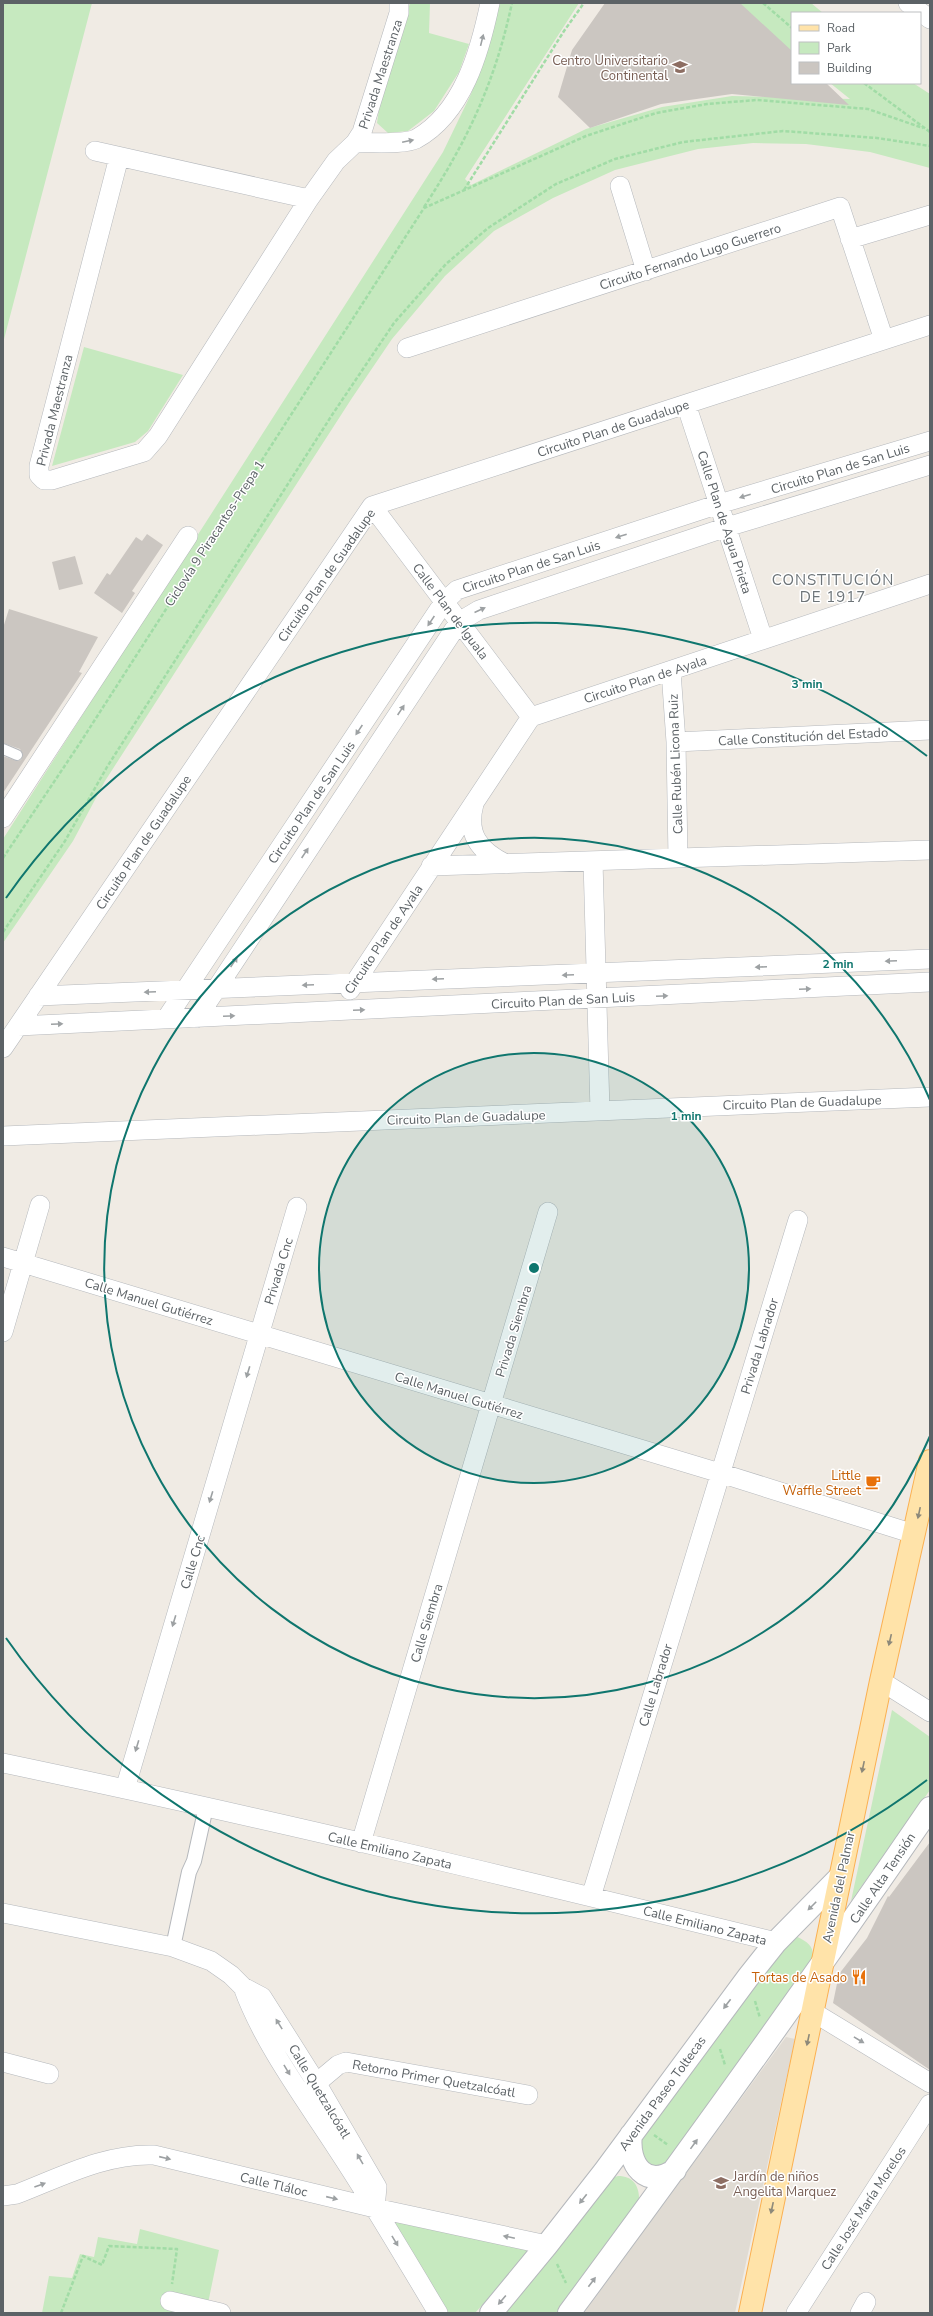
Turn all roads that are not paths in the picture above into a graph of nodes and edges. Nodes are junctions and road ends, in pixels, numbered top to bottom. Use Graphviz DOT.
graph roads {
  1 [pos="399,3"];
  2 [pos="490,3"];
  3 [pos="908,3"];
  4 [pos="920,12"];
  5 [pos="921,12"];
  6 [pos="930,19"];
  7 [pos="366,120"];
  8 [pos="377,141"];
  9 [pos="355,143"];
  10 [pos="95,151"];
  11 [pos="119,157"];
  12 [pos="620,186"];
  13 [pos="310,199"];
  14 [pos="930,215"];
  15 [pos="850,239"];
  16 [pos="646,270"];
  17 [pos="930,325"];
  18 [pos="884,340"];
  19 [pos="407,348"];
  20 [pos="686,404"];
  21 [pos="930,441"];
  22 [pos="930,465"];
  23 [pos="719,504"];
  24 [pos="372,506"];
  25 [pos="727,527"];
  26 [pos="188,536"];
  27 [pos="930,584"];
  28 [pos="444,602"];
  29 [pos="459,622"];
  30 [pos="763,640"];
  31 [pos="671,670"];
  32 [pos="531,717"];
  33 [pos="930,730"];
  34 [pos="676,742"];
  35 [pos="3,749"];
  36 [pos="17,755"];
  37 [pos="475,801"];
  38 [pos="3,818"];
  39 [pos="930,850"];
  40 [pos="678,858"];
  41 [pos="593,861"];
  42 [pos="506,864"];
  43 [pos="432,866"];
  44 [pos="930,959"];
  45 [pos="596,974"];
  46 [pos="930,982"];
  47 [pos="354,983"];
  48 [pos="215,989"];
  49 [pos="186,990"];
  50 [pos="38,996"];
  51 [pos="597,999"];
  52 [pos="336,1011"];
  53 [pos="197,1018"];
  54 [pos="166,1019"];
  55 [pos="18,1026"];
  56 [pos="3,1048"];
  57 [pos="930,1097"];
  58 [pos="600,1111"];
  59 [pos="3,1136"];
  60 [pos="40,1205"];
  61 [pos="297,1207"];
  62 [pos="548,1212"];
  63 [pos="798,1220"];
  64 [pos="3,1257"];
  65 [pos="23,1263"];
  66 [pos="3,1332"];
  67 [pos="259,1335"];
  68 [pos="491,1404"];
  69 [pos="930,1461"];
  70 [pos="720,1473"];
  71 [pos="914,1534"];
  72 [pos="881,1682"];
  73 [pos="930,1712"];
  74 [pos="3,1763"];
  75 [pos="125,1789"];
  76 [pos="206,1807"];
  77 [pos="930,1808"];
  78 [pos="361,1843"];
  79 [pos="839,1878"];
  80 [pos="591,1897"];
  81 [pos="3,1913"];
  82 [pos="776,1942"];
  83 [pos="173,1947"];
  84 [pos="821,1968"];
  85 [pos="813,2012"];
  86 [pos="3,2062"];
  87 [pos="49,2074"];
  88 [pos="930,2083"];
  89 [pos="309,2089"];
  90 [pos="528,2094"];
  91 [pos="930,2104"];
  92 [pos="635,2130"];
  93 [pos="680,2164"];
  94 [pos="604,2172"];
  95 [pos="3,2196"];
  96 [pos="374,2208"];
  97 [pos="644,2212"];
  98 [pos="547,2245"];
  99 [pos="170,2301"];
  100 [pos="572,2308"];
  101 [pos="221,2313"];
  102 [pos="438,2313"];
  103 [pos="491,2313"];
  104 [pos="750,2313"];
  105 [pos="796,2313"];
  1 -- 7 [label="street, Privada Maestranza"];
  8 -- 2 [label="street, Privada Maestranza, one-way"];
  3 -- 4 [label="street"];
  5 -- 6 [label="street"];
  7 -- 8 [label="street"];
  7 -- 9 [label="street, Privada Maestranza"];
  8 -- 9 [label="street, Privada Maestranza"];
  9 -- 13 [label="street, Privada Maestranza"];
  10 -- 11 [label="street"];
  11 -- 13 [label="street"];
  11 -- 13 [label="street, Privada Maestranza"];
  12 -- 16 [label="street"];
  14 -- 15 [label="street"];
  15 -- 16 [label="street, Circuito Fernando Lugo Guerrero"];
  15 -- 18 [label="street, Circuito Fernando Lugo Guerrero"];
  16 -- 19 [label="street, Circuito Fernando Lugo Guerrero"];
  17 -- 18 [label="street, Circuito Plan de Guadalupe"];
  18 -- 20 [label="street, Circuito Plan de Guadalupe"];
  20 -- 23 [label="street, Calle Plan de Agua Prieta"];
  20 -- 24 [label="street, Circuito Plan de Guadalupe"];
  21 -- 23 [label="street, Circuito Plan de San Luis, one-way"];
  22 -- 25 [label="street, Circuito Plan de San Luis"];
  23 -- 25 [label="street, Calle Plan de Agua Prieta"];
  23 -- 28 [label="street, Circuito Plan de San Luis, one-way"];
  24 -- 28 [label="street, Calle Plan de Iguala"];
  24 -- 50 [label="street, Circuito Plan de Guadalupe"];
  29 -- 25 [label="street, Circuito Plan de San Luis, one-way"];
  25 -- 30 [label="street, Calle Plan de Agua Prieta"];
  26 -- 38 [label="street"];
  27 -- 30 [label="street, Circuito Plan de Ayala"];
  28 -- 29 [label="street, Calle Plan de Iguala"];
  28 -- 49 [label="street, Circuito Plan de San Luis, one-way"];
  29 -- 32 [label="street, Calle Plan de Iguala"];
  48 -- 29 [label="street, Circuito Plan de San Luis, one-way"];
  30 -- 31 [label="street, Circuito Plan de Ayala"];
  31 -- 32 [label="street, Circuito Plan de Ayala"];
  31 -- 34 [label="street, Calle Rubén Licona Ruiz"];
  32 -- 37 [label="street, Circuito Plan de Ayala"];
  33 -- 34 [label="street, Calle Constitución del Estado"];
  34 -- 40 [label="street, Calle Rubén Licona Ruiz"];
  35 -- 36 [label="lane"];
  37 -- 42 [label="street"];
  37 -- 43 [label="street, Circuito Plan de Ayala"];
  39 -- 40 [label="street"];
  40 -- 41 [label="street"];
  41 -- 42 [label="street"];
  41 -- 45 [label="street"];
  42 -- 43 [label="street"];
  43 -- 47 [label="street, Circuito Plan de Ayala"];
  44 -- 45 [label="street, Circuito Plan de San Luis, one-way"];
  45 -- 47 [label="street, Circuito Plan de San Luis, one-way"];
  45 -- 51 [label="street"];
  51 -- 46 [label="street, Circuito Plan de San Luis, one-way"];
  47 -- 48 [label="street, Circuito Plan de San Luis, one-way"];
  47 -- 52 [label="street, Circuito Plan de Ayala"];
  48 -- 49 [label="street, Circuito Plan de San Luis"];
  48 -- 53 [label="street, Circuito Plan de San Luis"];
  49 -- 50 [label="street, Circuito Plan de San Luis, one-way"];
  49 -- 54 [label="street, Circuito Plan de San Luis"];
  50 -- 55 [label="street, Circuito Plan de Guadalupe"];
  52 -- 51 [label="street, Circuito Plan de San Luis, one-way"];
  51 -- 58 [label="street"];
  53 -- 52 [label="street, Circuito Plan de San Luis, one-way"];
  53 -- 54 [label="street, Circuito Plan de San Luis"];
  55 -- 54 [label="street, Circuito Plan de San Luis, one-way"];
  55 -- 56 [label="street, Circuito Plan de Guadalupe"];
  57 -- 58 [label="street, Circuito Plan de Guadalupe"];
  58 -- 59 [label="street, Circuito Plan de Guadalupe"];
  60 -- 65 [label="street"];
  61 -- 67 [label="street, Privada Cnc"];
  62 -- 68 [label="street, Privada Siembra"];
  63 -- 70 [label="street, Privada Labrador"];
  64 -- 65 [label="street, Calle Manuel Gutiérrez"];
  65 -- 66 [label="street"];
  65 -- 67 [label="street, Calle Manuel Gutiérrez"];
  67 -- 68 [label="street, Calle Manuel Gutiérrez"];
  67 -- 75 [label="street, Calle Cnc, one-way"];
  68 -- 70 [label="street, Calle Manuel Gutiérrez"];
  68 -- 78 [label="street, Calle Siembra"];
  69 -- 71 [label="main road, Avenida del Palmar, one-way"];
  70 -- 71 [label="street, Calle Manuel Gutiérrez"];
  70 -- 80 [label="street, Calle Labrador"];
  71 -- 72 [label="main road, Avenida del Palmar, one-way"];
  72 -- 73 [label="street"];
  72 -- 79 [label="main road, Avenida del Palmar, one-way"];
  74 -- 75 [label="street, Calle Emiliano Zapata"];
  75 -- 76 [label="street, Calle Emiliano Zapata"];
  76 -- 78 [label="street, Calle Emiliano Zapata"];
  76 -- 83 [label="street"];
  77 -- 84 [label="street, Calle Alta Tensión"];
  78 -- 80 [label="street, Calle Emiliano Zapata"];
  79 -- 82 [label="street, Avenida Paseo Toltecas, one-way"];
  79 -- 84 [label="main road, Avenida del Palmar"];
  80 -- 82 [label="street, Calle Emiliano Zapata"];
  81 -- 83 [label="street, Calle Quetzalcóatl"];
  82 -- 92 [label="street, Avenida Paseo Toltecas, one-way"];
  83 -- 89 [label="street, Calle Quetzalcóatl"];
  84 -- 85 [label="main road, Avenida del Palmar"];
  93 -- 84 [label="street, one-way"];
  85 -- 88 [label="street, one-way"];
  85 -- 104 [label="main road, Avenida del Palmar, one-way"];
  86 -- 87 [label="street"];
  89 -- 90 [label="street, Retorno Primer Quetzalcóatl"];
  89 -- 96 [label="street, Calle Quetzalcóatl"];
  91 -- 105 [label="street, Calle José María Morelos"];
  92 -- 93 [label="street"];
  92 -- 94 [label="street, Avenida Paseo Toltecas"];
  93 -- 97 [label="street"];
  94 -- 97 [label="street"];
  94 -- 98 [label="street, Avenida Paseo Toltecas, one-way"];
  95 -- 96 [label="street, Calle Tláloc, one-way"];
  98 -- 96 [label="street, Calle Tláloc, one-way"];
  96 -- 102 [label="street, one-way"];
  100 -- 97 [label="street, one-way"];
  98 -- 103 [label="street, Avenida Paseo Toltecas, one-way"];
  99 -- 101 [label="street"];
}
